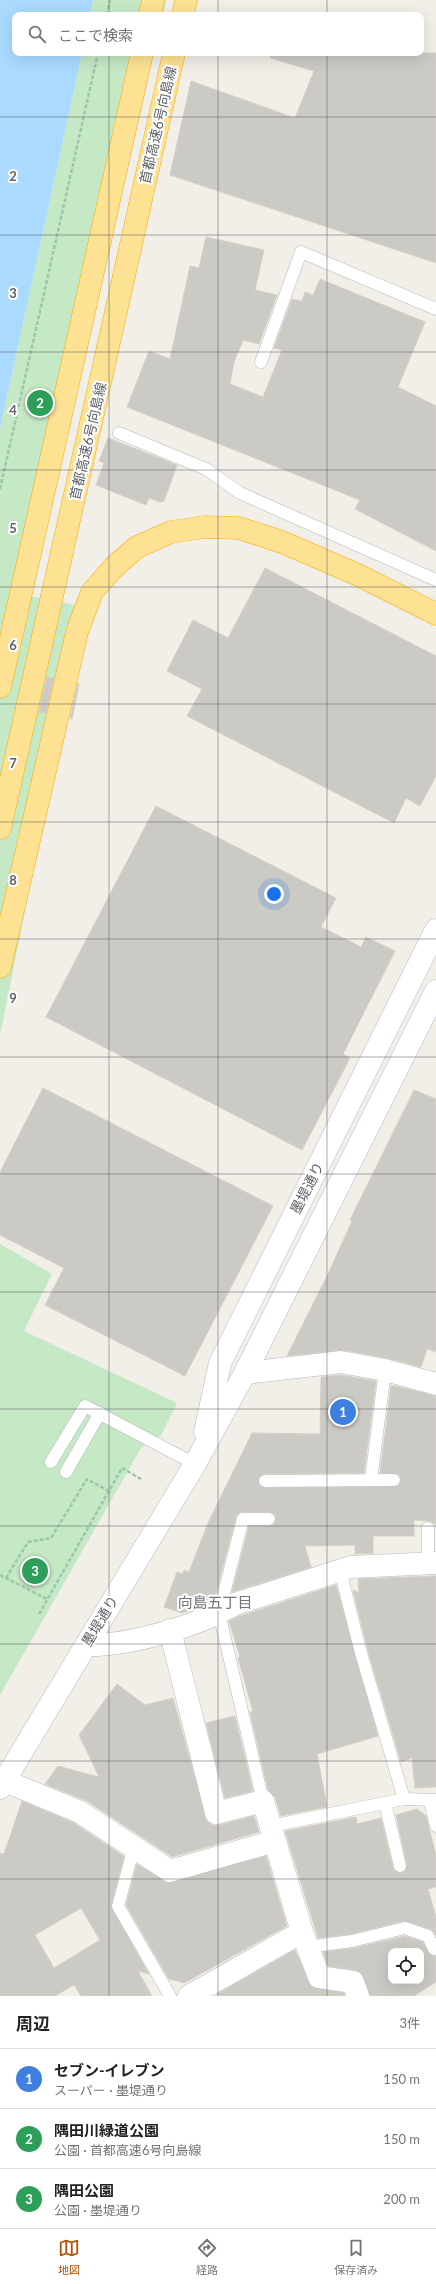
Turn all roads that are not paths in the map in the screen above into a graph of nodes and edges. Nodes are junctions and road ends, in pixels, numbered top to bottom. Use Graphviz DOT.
graph roads {
  1 [pos="140,0"];
  2 [pos="153,0"];
  3 [pos="186,0"];
  4 [pos="139,12"];
  5 [pos="151,12"];
  6 [pos="184,12"];
  7 [pos="140,56"];
  8 [pos="173,56"];
  9 [pos="436,309"];
  10 [pos="261,362"];
  11 [pos="119,433"];
  12 [pos="51,461"];
  13 [pos="436,580"];
  14 [pos="436,614"];
  15 [pos="0,635"];
  16 [pos="0,687"];
  17 [pos="0,828"];
  18 [pos="436,930"];
  19 [pos="0,967"];
  20 [pos="436,992"];
  21 [pos="385,1370"];
  22 [pos="246,1373"];
  23 [pos="436,1384"];
  24 [pos="100,1413"];
  25 [pos="197,1459"];
  26 [pos="52,1462"];
  27 [pos="66,1472"];
  28 [pos="371,1480"];
  29 [pos="394,1480"];
  30 [pos="265,1481"];
  31 [pos="269,1519"];
  32 [pos="428,1528"];
  33 [pos="432,1563"];
  34 [pos="340,1570"];
  35 [pos="219,1613"];
  36 [pos="170,1630"];
  37 [pos="86,1645"];
  38 [pos="2,1784"];
  39 [pos="404,1799"];
  40 [pos="433,1800"];
  41 [pos="263,1801"];
  42 [pos="385,1803"];
  43 [pos="436,1826"];
  44 [pos="273,1833"];
  45 [pos="134,1847"];
  46 [pos="400,1866"];
  47 [pos="305,1939"];
  48 [pos="436,1949"];
  49 [pos="170,1996"];
  50 [pos="188,1996"];
  51 [pos="358,1996"];
  1 -- 4 [label="highway"];
  2 -- 5 [label="highway"];
  3 -- 6 [label="highway"];
  7 -- 12 [label="highway"];
  8 -- 17 [label="highway, 首都高速6号向島線"];
  9 -- 10 [label="lane"];
  11 -- 13 [label="lane"];
  12 -- 15 [label="highway"];
  12 -- 16 [label="highway"];
  14 -- 19 [label="highway"];
  18 -- 25 [label="main road, 墨堤通り"];
  20 -- 22 [label="main road, 墨堤通り"];
  21 -- 22 [label="main road"];
  21 -- 23 [label="main road"];
  21 -- 28 [label="lane"];
  22 -- 25 [label="main road, 墨堤通り"];
  24 -- 25 [label="lane"];
  24 -- 26 [label="lane"];
  24 -- 27 [label="lane"];
  25 -- 37 [label="main road, 墨堤通り"];
  28 -- 29 [label="lane"];
  28 -- 30 [label="lane"];
  31 -- 35 [label="lane"];
  32 -- 33 [label="lane"];
  33 -- 34 [label="main road"];
  34 -- 35 [label="main road"];
  34 -- 39 [label="lane"];
  35 -- 36 [label="main road"];
  35 -- 41 [label="lane"];
  36 -- 37 [label="main road"];
  36 -- 41 [label="main road"];
  37 -- 38 [label="main road, 墨堤通り"];
  38 -- 45 [label="main road"];
  39 -- 40 [label="lane"];
  39 -- 42 [label="lane"];
  40 -- 43 [label="lane"];
  41 -- 44 [label="main road"];
  42 -- 44 [label="lane"];
  42 -- 46 [label="lane"];
  44 -- 45 [label="main road"];
  44 -- 47 [label="main road"];
  45 -- 49 [label="lane"];
  47 -- 48 [label="lane"];
  47 -- 50 [label="main road"];
  47 -- 51 [label="main road"];
}
